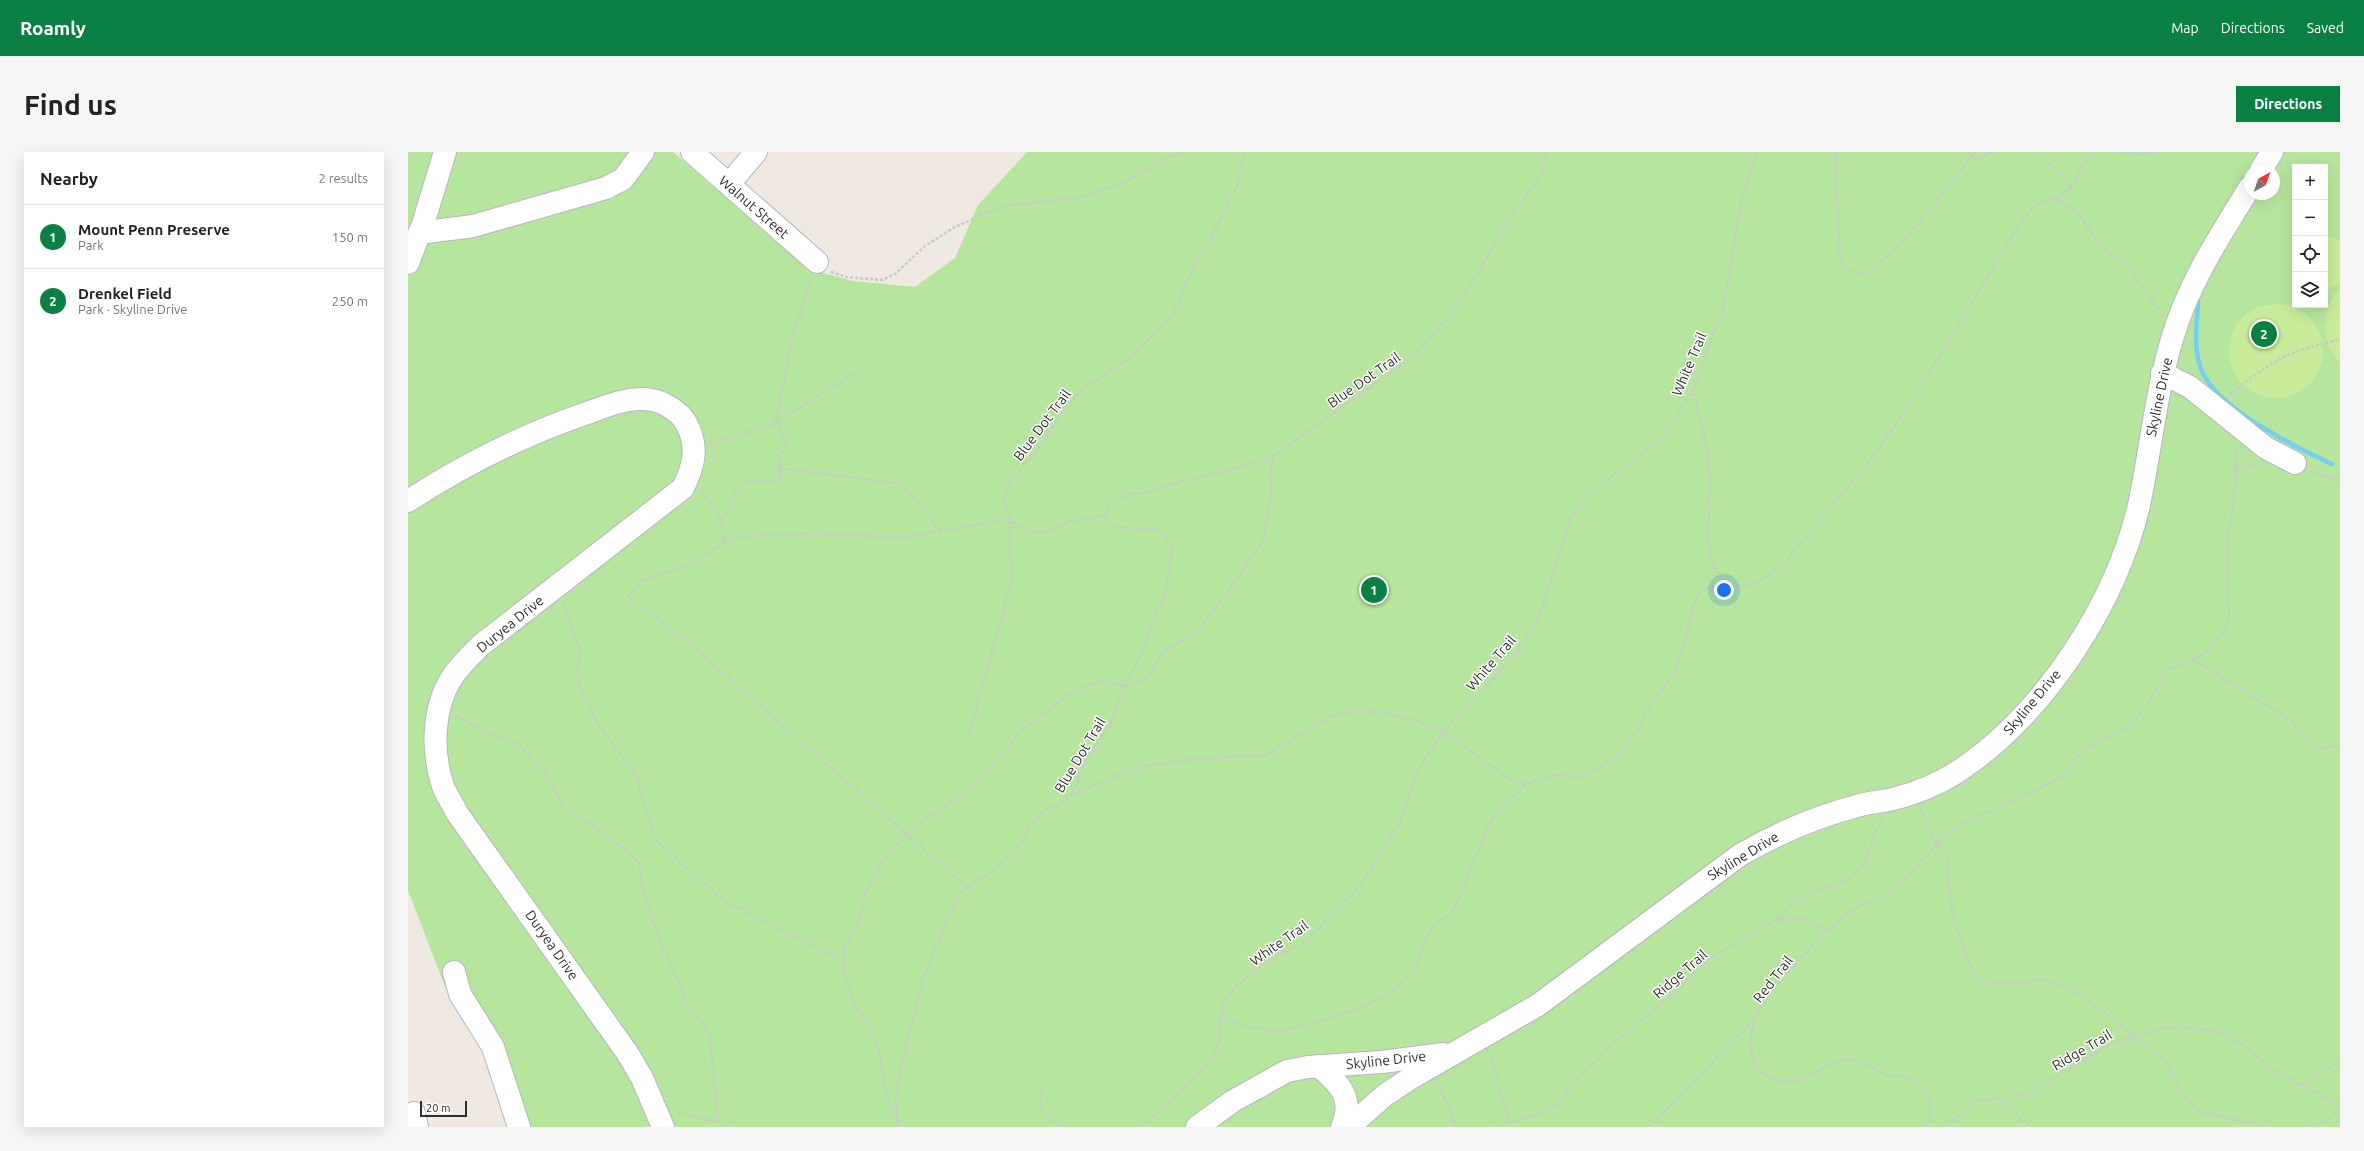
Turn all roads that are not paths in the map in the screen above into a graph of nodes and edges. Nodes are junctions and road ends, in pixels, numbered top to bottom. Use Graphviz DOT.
graph roads {
  1 [pos="445,152"];
  2 [pos="643,152"];
  3 [pos="692,152"];
  4 [pos="756,152"];
  5 [pos="2272,152"];
  6 [pos="2265,164"];
  7 [pos="729,184"];
  8 [pos="2244,196"];
  9 [pos="419,233"];
  10 [pos="817,262"];
  11 [pos="408,263"];
  12 [pos="2162,373"];
  13 [pos="2295,463"];
  14 [pos="408,501"];
  15 [pos="454,972"];
  16 [pos="1452,1052"];
  17 [pos="1318,1066"];
  18 [pos="519,1127"];
  19 [pos="664,1127"];
  20 [pos="1197,1127"];
  21 [pos="1342,1127"];
  22 [pos="1349,1127"];
  1 -- 9 [label="street"];
  2 -- 9 [label="street"];
  3 -- 7 [label="street, Walnut Street"];
  4 -- 7 [label="street"];
  5 -- 6 [label="street"];
  7 -- 10 [label="street, Walnut Street"];
  8 -- 12 [label="street, Skyline Drive"];
  9 -- 11 [label="street"];
  12 -- 13 [label="street"];
  12 -- 16 [label="street, Skyline Drive"];
  14 -- 19 [label="street, Duryea Drive"];
  15 -- 18 [label="street"];
  16 -- 17 [label="street, Skyline Drive"];
  16 -- 22 [label="street, Skyline Drive"];
  17 -- 20 [label="street, Skyline Drive"];
  17 -- 21 [label="street, Skyline Drive"];
}
